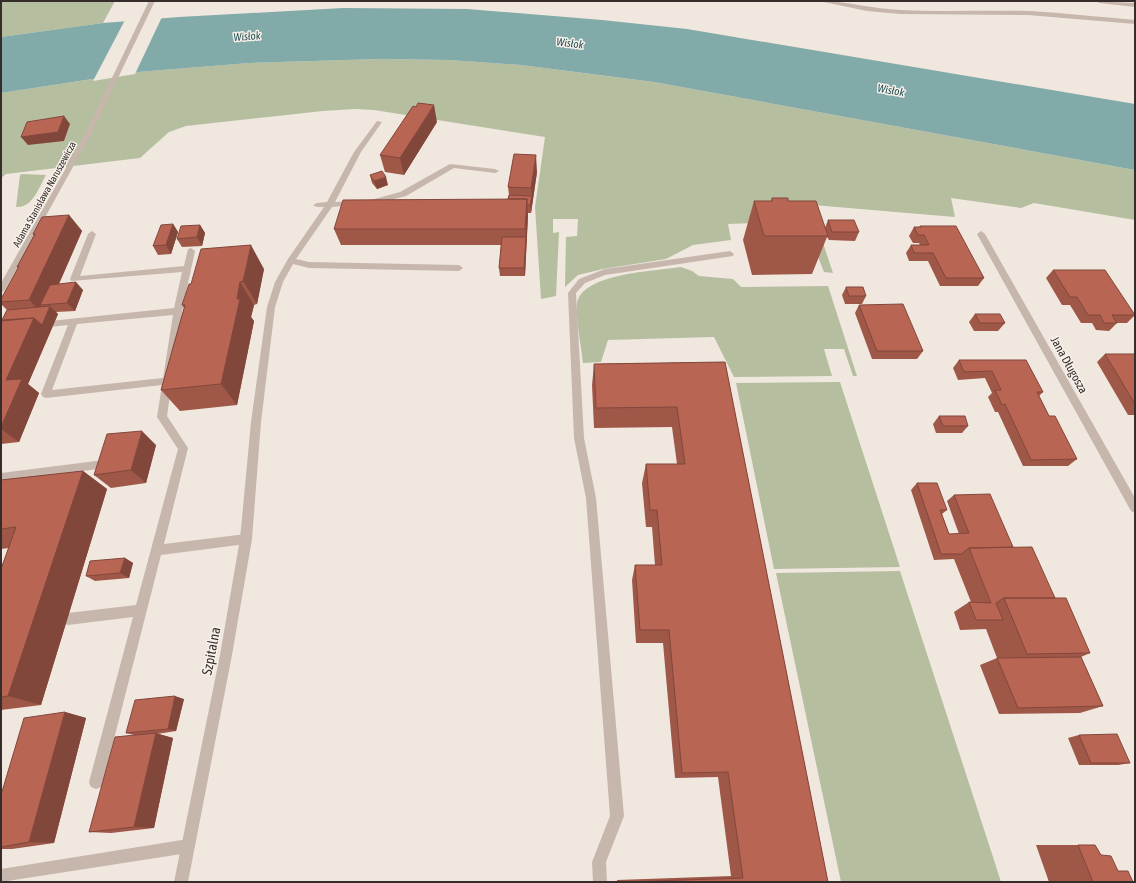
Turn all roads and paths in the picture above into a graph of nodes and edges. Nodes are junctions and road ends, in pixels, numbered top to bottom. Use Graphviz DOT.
graph roads {
  1 [pos="152,1"];
  2 [pos="822,1"];
  3 [pos="1098,1"];
  4 [pos="1135,5"];
  5 [pos="1135,22"];
  6 [pos="379,122"];
  7 [pos="496,171"];
  8 [pos="317,205"];
  9 [pos="329,205"];
  10 [pos="51,222"];
  11 [pos="39,224"];
  12 [pos="92,234"];
  13 [pos="981,234"];
  14 [pos="191,251"];
  15 [pos="730,254"];
  16 [pos="291,261"];
  17 [pos="459,268"];
  18 [pos="187,269"];
  19 [pos="1,290"];
  20 [pos="178,311"];
  21 [pos="74,322"];
  22 [pos="32,326"];
  23 [pos="167,381"];
  24 [pos="104,464"];
  25 [pos="1,478"];
  26 [pos="1135,508"];
  27 [pos="246,539"];
  28 [pos="156,550"];
  29 [pos="140,610"];
  30 [pos="68,619"];
  31 [pos="96,782"];
  32 [pos="188,846"];
  33 [pos="1,876"];
  34 [pos="181,882"];
  35 [pos="600,882"];
  1 -- 11 [label="street, Adama Stanisława Naruszewicza"];
  2 -- 5 [label="street"];
  3 -- 4 [label="street"];
  6 -- 9 [label="street, Szpitalna"];
  7 -- 9 [label="street"];
  8 -- 9 [label="street"];
  9 -- 16 [label="street, Szpitalna"];
  10 -- 11 [label="street"];
  11 -- 19 [label="street, Adama Stanisława Naruszewicza"];
  12 -- 18 [label="street"];
  13 -- 26 [label="street, Jana Długosza"];
  14 -- 18 [label="street"];
  15 -- 35 [label="street"];
  16 -- 17 [label="street"];
  16 -- 27 [label="street, Szpitalna"];
  18 -- 20 [label="street"];
  20 -- 21 [label="street"];
  20 -- 23 [label="street"];
  21 -- 22 [label="street"];
  21 -- 23 [label="street"];
  23 -- 28 [label="street"];
  24 -- 25 [label="street"];
  27 -- 28 [label="street"];
  27 -- 32 [label="street, Szpitalna"];
  28 -- 29 [label="street"];
  29 -- 30 [label="street"];
  29 -- 31 [label="street"];
  32 -- 33 [label="street"];
  32 -- 34 [label="street, Szpitalna"];
}
